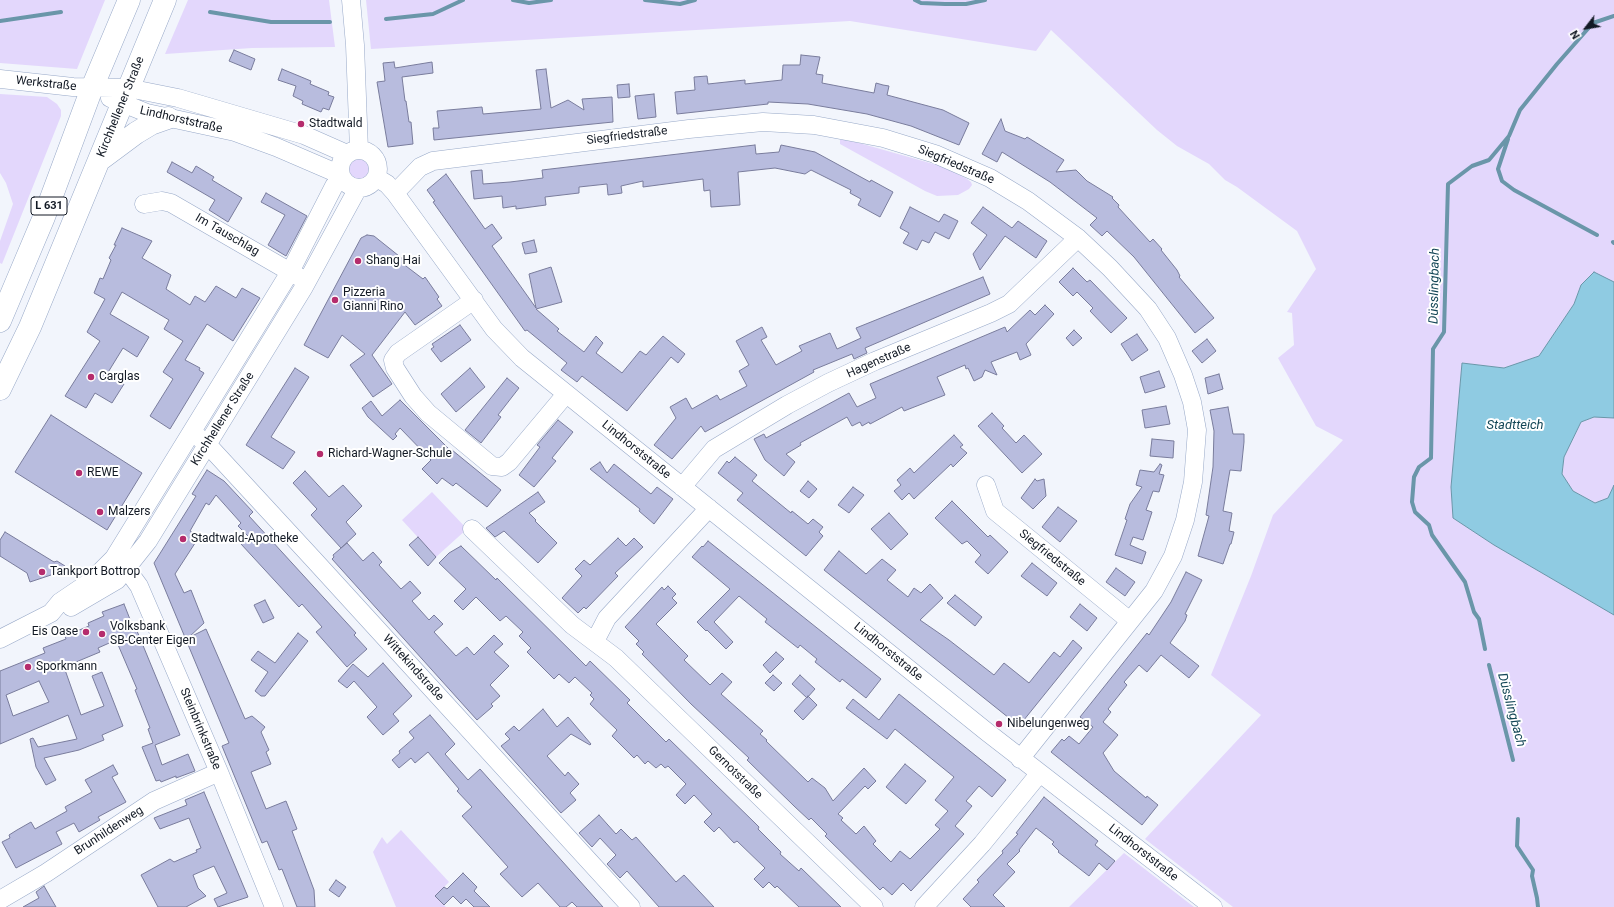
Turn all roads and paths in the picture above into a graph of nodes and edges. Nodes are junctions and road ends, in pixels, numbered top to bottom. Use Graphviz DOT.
graph roads {
  1 [pos="129,0"];
  2 [pos="165,0"];
  3 [pos="351,0"];
  4 [pos="0,79"];
  5 [pos="92,88"];
  6 [pos="125,96"];
  7 [pos="168,118"];
  8 [pos="353,152"];
  9 [pos="100,160"];
  10 [pos="342,177"];
  11 [pos="376,178"];
  12 [pos="358,188"];
  13 [pos="395,193"];
  14 [pos="144,204"];
  15 [pos="1078,238"];
  16 [pos="290,272"];
  17 [pos="307,281"];
  18 [pos="474,300"];
  19 [pos="0,321"];
  20 [pos="0,389"];
  21 [pos="566,394"];
  22 [pos="192,432"];
  23 [pos="207,444"];
  24 [pos="986,485"];
  25 [pos="682,487"];
  26 [pos="709,508"];
  27 [pos="472,529"];
  28 [pos="120,563"];
  29 [pos="1130,621"];
  30 [pos="0,639"];
  31 [pos="595,641"];
  32 [pos="1020,759"];
  33 [pos="219,772"];
  34 [pos="1039,774"];
  35 [pos="3,902"];
  36 [pos="274,907"];
  37 [pos="631,907"];
  38 [pos="874,907"];
  39 [pos="924,907"];
  40 [pos="1213,907"];
  1 -- 5 [label="main road, L 631"];
  2 -- 6 [label="main road, Kirchhellener Straße / L 631"];
  3 -- 8 [label="street"];
  4 -- 5 [label="street, Werkstraße"];
  5 -- 6 [label="street, Lindhorststraße"];
  5 -- 19 [label="main road, L 631"];
  6 -- 7 [label="street, Lindhorststraße"];
  6 -- 8 [label="street, Lindhorststraße"];
  6 -- 9 [label="main road, Kirchhellener Straße / L 631"];
  7 -- 9 [label="main road"];
  7 -- 10 [label="street, Lindhorststraße"];
  8 -- 10 [label="street"];
  8 -- 11 [label="street"];
  9 -- 20 [label="main road, Kirchhellener Straße / L 631"];
  10 -- 12 [label="street"];
  10 -- 16 [label="street, Kirchhellener Straße"];
  11 -- 12 [label="street"];
  11 -- 13 [label="street, Lindhorststraße"];
  12 -- 17 [label="street, Kirchhellener Straße"];
  13 -- 15 [label="street, Siegfriedstraße"];
  13 -- 18 [label="street, Lindhorststraße"];
  14 -- 16 [label="street, Im Tauschlag"];
  15 -- 25 [label="street, Hagenstraße"];
  15 -- 29 [label="street, Siegfriedstraße"];
  16 -- 17 [label="street, Im Tauschlag"];
  16 -- 22 [label="street, Kirchhellener Straße"];
  17 -- 23 [label="street, Kirchhellener Straße"];
  18 -- 21 [label="street, Lindhorststraße"];
  18 -- 21 [label="street"];
  21 -- 25 [label="street, Lindhorststraße"];
  22 -- 23 [label="street, Wittekindstraße"];
  22 -- 28 [label="street, Kirchhellener Straße"];
  23 -- 28 [label="street, Kirchhellener Straße"];
  23 -- 37 [label="street, Wittekindstraße"];
  24 -- 29 [label="street, Siegfriedstraße"];
  25 -- 26 [label="street, Lindhorststraße"];
  26 -- 31 [label="street"];
  26 -- 32 [label="street, Lindhorststraße"];
  27 -- 31 [label="street, Gernotstraße"];
  28 -- 30 [label="street, Kirchhellener Straße"];
  28 -- 33 [label="street, Steinbrinkstraße"];
  29 -- 32 [label="street, Siegfriedstraße"];
  31 -- 38 [label="street, Gernotstraße"];
  32 -- 34 [label="street, Lindhorststraße"];
  33 -- 35 [label="street, Brunhildenweg"];
  33 -- 36 [label="street, Steinbrinkstraße"];
  34 -- 39 [label="street"];
  34 -- 40 [label="street, Lindhorststraße"];
}
